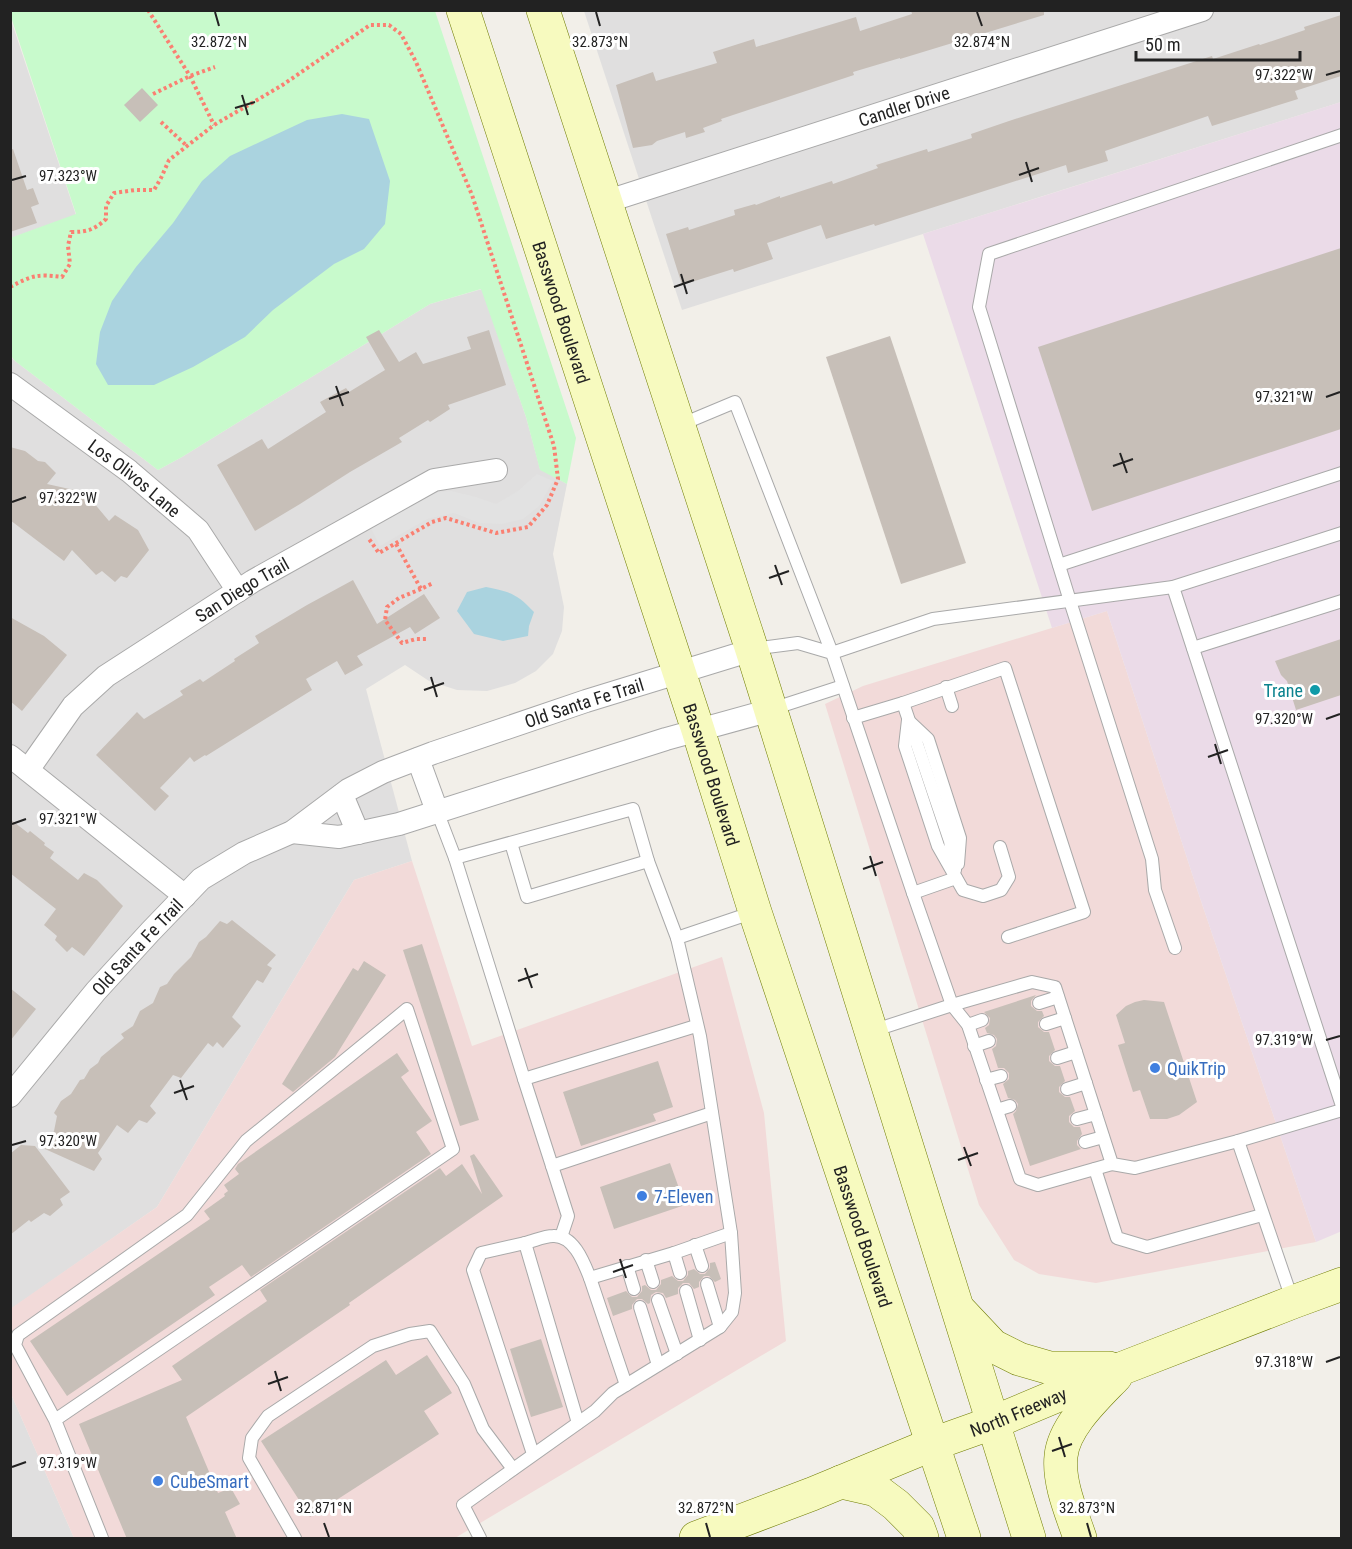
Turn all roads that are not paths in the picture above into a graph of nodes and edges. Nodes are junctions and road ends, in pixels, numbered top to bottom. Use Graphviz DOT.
graph roads {
  1 [pos="463,10"];
  2 [pos="543,10"];
  3 [pos="1202,10"];
  4 [pos="1341,135"];
  5 [pos="605,202"];
  6 [pos="10,384"];
  7 [pos="678,426"];
  8 [pos="496,470"];
  9 [pos="1341,473"];
  10 [pos="1341,533"];
  11 [pos="1059,565"];
  12 [pos="1173,587"];
  13 [pos="238,591"];
  14 [pos="1070,601"];
  15 [pos="1341,601"];
  16 [pos="1193,648"];
  17 [pos="752,650"];
  18 [pos="832,653"];
  19 [pos="679,672"];
  20 [pos="843,686"];
  21 [pos="946,687"];
  22 [pos="903,703"];
  23 [pos="952,706"];
  24 [pos="771,710"];
  25 [pos="854,718"];
  26 [pos="698,730"];
  27 [pos="418,759"];
  28 [pos="19,763"];
  29 [pos="342,795"];
  30 [pos="437,812"];
  31 [pos="292,832"];
  32 [pos="358,833"];
  33 [pos="511,843"];
  34 [pos="1000,847"];
  35 [pos="455,858"];
  36 [pos="648,861"];
  37 [pos="956,878"];
  38 [pos="913,893"];
  39 [pos="185,896"];
  40 [pos="755,912"];
  41 [pos="1008,937"];
  42 [pos="676,938"];
  43 [pos="1175,948"];
  44 [pos="1058,997"];
  45 [pos="1039,1003"];
  46 [pos="952,1005"];
  47 [pos="1065,1018"];
  48 [pos="982,1020"];
  49 [pos="1046,1024"];
  50 [pos="968,1025"];
  51 [pos="696,1026"];
  52 [pos="871,1032"];
  53 [pos="989,1041"];
  54 [pos="974,1046"];
  55 [pos="1076,1052"];
  56 [pos="1057,1058"];
  57 [pos="1000,1076"];
  58 [pos="524,1079"];
  59 [pos="986,1080"];
  60 [pos="1086,1083"];
  61 [pos="1067,1089"];
  62 [pos="10,1096"];
  63 [pos="1010,1106"];
  64 [pos="1341,1108"];
  65 [pos="997,1110"];
  66 [pos="712,1113"];
  67 [pos="1096,1114"];
  68 [pos="1077,1119"];
  69 [pos="1020,1137"];
  70 [pos="1103,1137"];
  71 [pos="1007,1141"];
  72 [pos="1238,1141"];
  73 [pos="1084,1142"];
  74 [pos="1028,1160"];
  75 [pos="1015,1163"];
  76 [pos="1112,1164"];
  77 [pos="552,1166"];
  78 [pos="1095,1169"];
  79 [pos="1262,1215"];
  80 [pos="731,1233"];
  81 [pos="561,1237"];
  82 [pos="525,1243"];
  83 [pos="695,1245"];
  84 [pos="674,1252"];
  85 [pos="646,1260"];
  86 [pos="627,1266"];
  87 [pos="702,1266"];
  88 [pos="680,1273"];
  89 [pos="590,1278"];
  90 [pos="653,1282"];
  91 [pos="707,1284"];
  92 [pos="1341,1284"];
  93 [pos="634,1289"];
  94 [pos="686,1291"];
  95 [pos="658,1300"];
  96 [pos="1293,1302"];
  97 [pos="640,1307"];
  98 [pos="956,1307"];
  99 [pos="720,1327"];
  100 [pos="700,1340"];
  101 [pos="677,1354"];
  102 [pos="658,1365"];
  103 [pos="1123,1368"];
  104 [pos="626,1385"];
  105 [pos="55,1420"];
  106 [pos="578,1423"];
  107 [pos="993,1423"];
  108 [pos="933,1444"];
  109 [pos="533,1454"];
  110 [pos="513,1469"];
  111 [pos="841,1482"];
  112 [pos="102,1539"];
  113 [pos="295,1539"];
  114 [pos="480,1539"];
  115 [pos="696,1539"];
  116 [pos="922,1539"];
  117 [pos="964,1539"];
  118 [pos="1029,1539"];
  119 [pos="1080,1539"];
  1 -- 19 [label="main road, Basswood Boulevard"];
  2 -- 5 [label="main road"];
  3 -- 5 [label="street, Candler Drive"];
  4 -- 11 [label="lane"];
  5 -- 7 [label="main road"];
  6 -- 13 [label="street, Los Olivos Lane"];
  7 -- 17 [label="main road"];
  7 -- 18 [label="lane"];
  8 -- 13 [label="street, San Diego Trail"];
  9 -- 11 [label="lane"];
  10 -- 12 [label="lane"];
  11 -- 14 [label="lane"];
  12 -- 14 [label="lane"];
  12 -- 16 [label="lane"];
  13 -- 28 [label="street, San Diego Trail"];
  14 -- 18 [label="lane"];
  14 -- 43 [label="lane"];
  15 -- 16 [label="lane"];
  16 -- 64 [label="lane"];
  17 -- 18 [label="lane"];
  17 -- 19 [label="street, Old Santa Fe Trail"];
  17 -- 24 [label="main road"];
  18 -- 20 [label="lane"];
  19 -- 26 [label="main road, Basswood Boulevard"];
  19 -- 27 [label="street, Old Santa Fe Trail"];
  20 -- 24 [label="lane"];
  20 -- 25 [label="lane"];
  21 -- 22 [label="lane"];
  21 -- 23 [label="lane"];
  21 -- 41 [label="lane"];
  22 -- 25 [label="lane"];
  22 -- 37 [label="lane"];
  24 -- 26 [label="street, Old Santa Fe Trail"];
  24 -- 52 [label="main road"];
  25 -- 38 [label="lane"];
  26 -- 30 [label="street, Old Santa Fe Trail"];
  26 -- 40 [label="main road, Basswood Boulevard"];
  27 -- 29 [label="street, Old Santa Fe Trail"];
  27 -- 30 [label="street"];
  28 -- 39 [label="street"];
  29 -- 31 [label="street, Old Santa Fe Trail"];
  29 -- 32 [label="street"];
  30 -- 32 [label="street, Old Santa Fe Trail"];
  30 -- 35 [label="lane"];
  31 -- 32 [label="street, Old Santa Fe Trail"];
  31 -- 39 [label="street, Old Santa Fe Trail"];
  33 -- 35 [label="lane"];
  33 -- 36 [label="lane"];
  33 -- 36 [label="lane"];
  34 -- 37 [label="lane"];
  35 -- 58 [label="lane"];
  36 -- 42 [label="lane"];
  37 -- 38 [label="lane"];
  38 -- 46 [label="lane"];
  39 -- 62 [label="street, Old Santa Fe Trail"];
  40 -- 42 [label="lane"];
  40 -- 108 [label="main road, Basswood Boulevard"];
  42 -- 51 [label="lane"];
  44 -- 45 [label="lane"];
  44 -- 46 [label="lane"];
  44 -- 47 [label="lane"];
  46 -- 50 [label="lane"];
  46 -- 52 [label="lane"];
  47 -- 49 [label="lane"];
  47 -- 55 [label="lane"];
  48 -- 50 [label="lane"];
  50 -- 54 [label="lane"];
  51 -- 58 [label="lane"];
  51 -- 66 [label="lane"];
  52 -- 98 [label="main road"];
  53 -- 54 [label="lane"];
  54 -- 59 [label="lane"];
  55 -- 56 [label="lane"];
  55 -- 60 [label="lane"];
  57 -- 59 [label="lane"];
  58 -- 77 [label="lane"];
  59 -- 65 [label="lane"];
  60 -- 61 [label="lane"];
  60 -- 67 [label="lane"];
  63 -- 65 [label="lane"];
  64 -- 72 [label="lane"];
  65 -- 71 [label="lane"];
  66 -- 77 [label="lane"];
  66 -- 80 [label="lane"];
  67 -- 68 [label="lane"];
  67 -- 70 [label="lane"];
  69 -- 71 [label="lane"];
  70 -- 73 [label="lane"];
  70 -- 76 [label="lane"];
  71 -- 75 [label="lane"];
  72 -- 76 [label="lane"];
  72 -- 79 [label="lane"];
  74 -- 75 [label="lane"];
  75 -- 78 [label="lane"];
  76 -- 78 [label="lane"];
  77 -- 81 [label="lane"];
  78 -- 79 [label="lane"];
  79 -- 96 [label="lane"];
  80 -- 83 [label="lane"];
  80 -- 99 [label="lane"];
  81 -- 82 [label="lane"];
  81 -- 89 [label="lane"];
  82 -- 106 [label="lane"];
  82 -- 109 [label="lane"];
  83 -- 84 [label="lane"];
  83 -- 87 [label="lane"];
  84 -- 85 [label="lane"];
  84 -- 88 [label="lane"];
  85 -- 86 [label="lane"];
  85 -- 90 [label="lane"];
  86 -- 89 [label="lane"];
  86 -- 93 [label="lane"];
  89 -- 104 [label="lane"];
  91 -- 99 [label="lane"];
  92 -- 96 [label="main road, North Freeway"];
  94 -- 100 [label="lane"];
  95 -- 101 [label="lane"];
  96 -- 103 [label="main road, North Freeway"];
  97 -- 102 [label="lane"];
  98 -- 103 [label="main road"];
  98 -- 107 [label="main road"];
  99 -- 100 [label="lane"];
  100 -- 101 [label="lane"];
  101 -- 102 [label="lane"];
  102 -- 104 [label="lane"];
  103 -- 107 [label="main road, North Freeway"];
  103 -- 119 [label="main road"];
  104 -- 106 [label="lane"];
  105 -- 105 [label="lane"];
  105 -- 112 [label="lane"];
  106 -- 109 [label="lane"];
  107 -- 108 [label="main road, North Freeway"];
  107 -- 118 [label="main road"];
  108 -- 111 [label="main road, North Freeway"];
  108 -- 117 [label="main road, Basswood Boulevard"];
  109 -- 110 [label="lane"];
  110 -- 113 [label="lane"];
  110 -- 114 [label="lane"];
  111 -- 115 [label="main road, North Freeway"];
  111 -- 116 [label="main road"];
}
